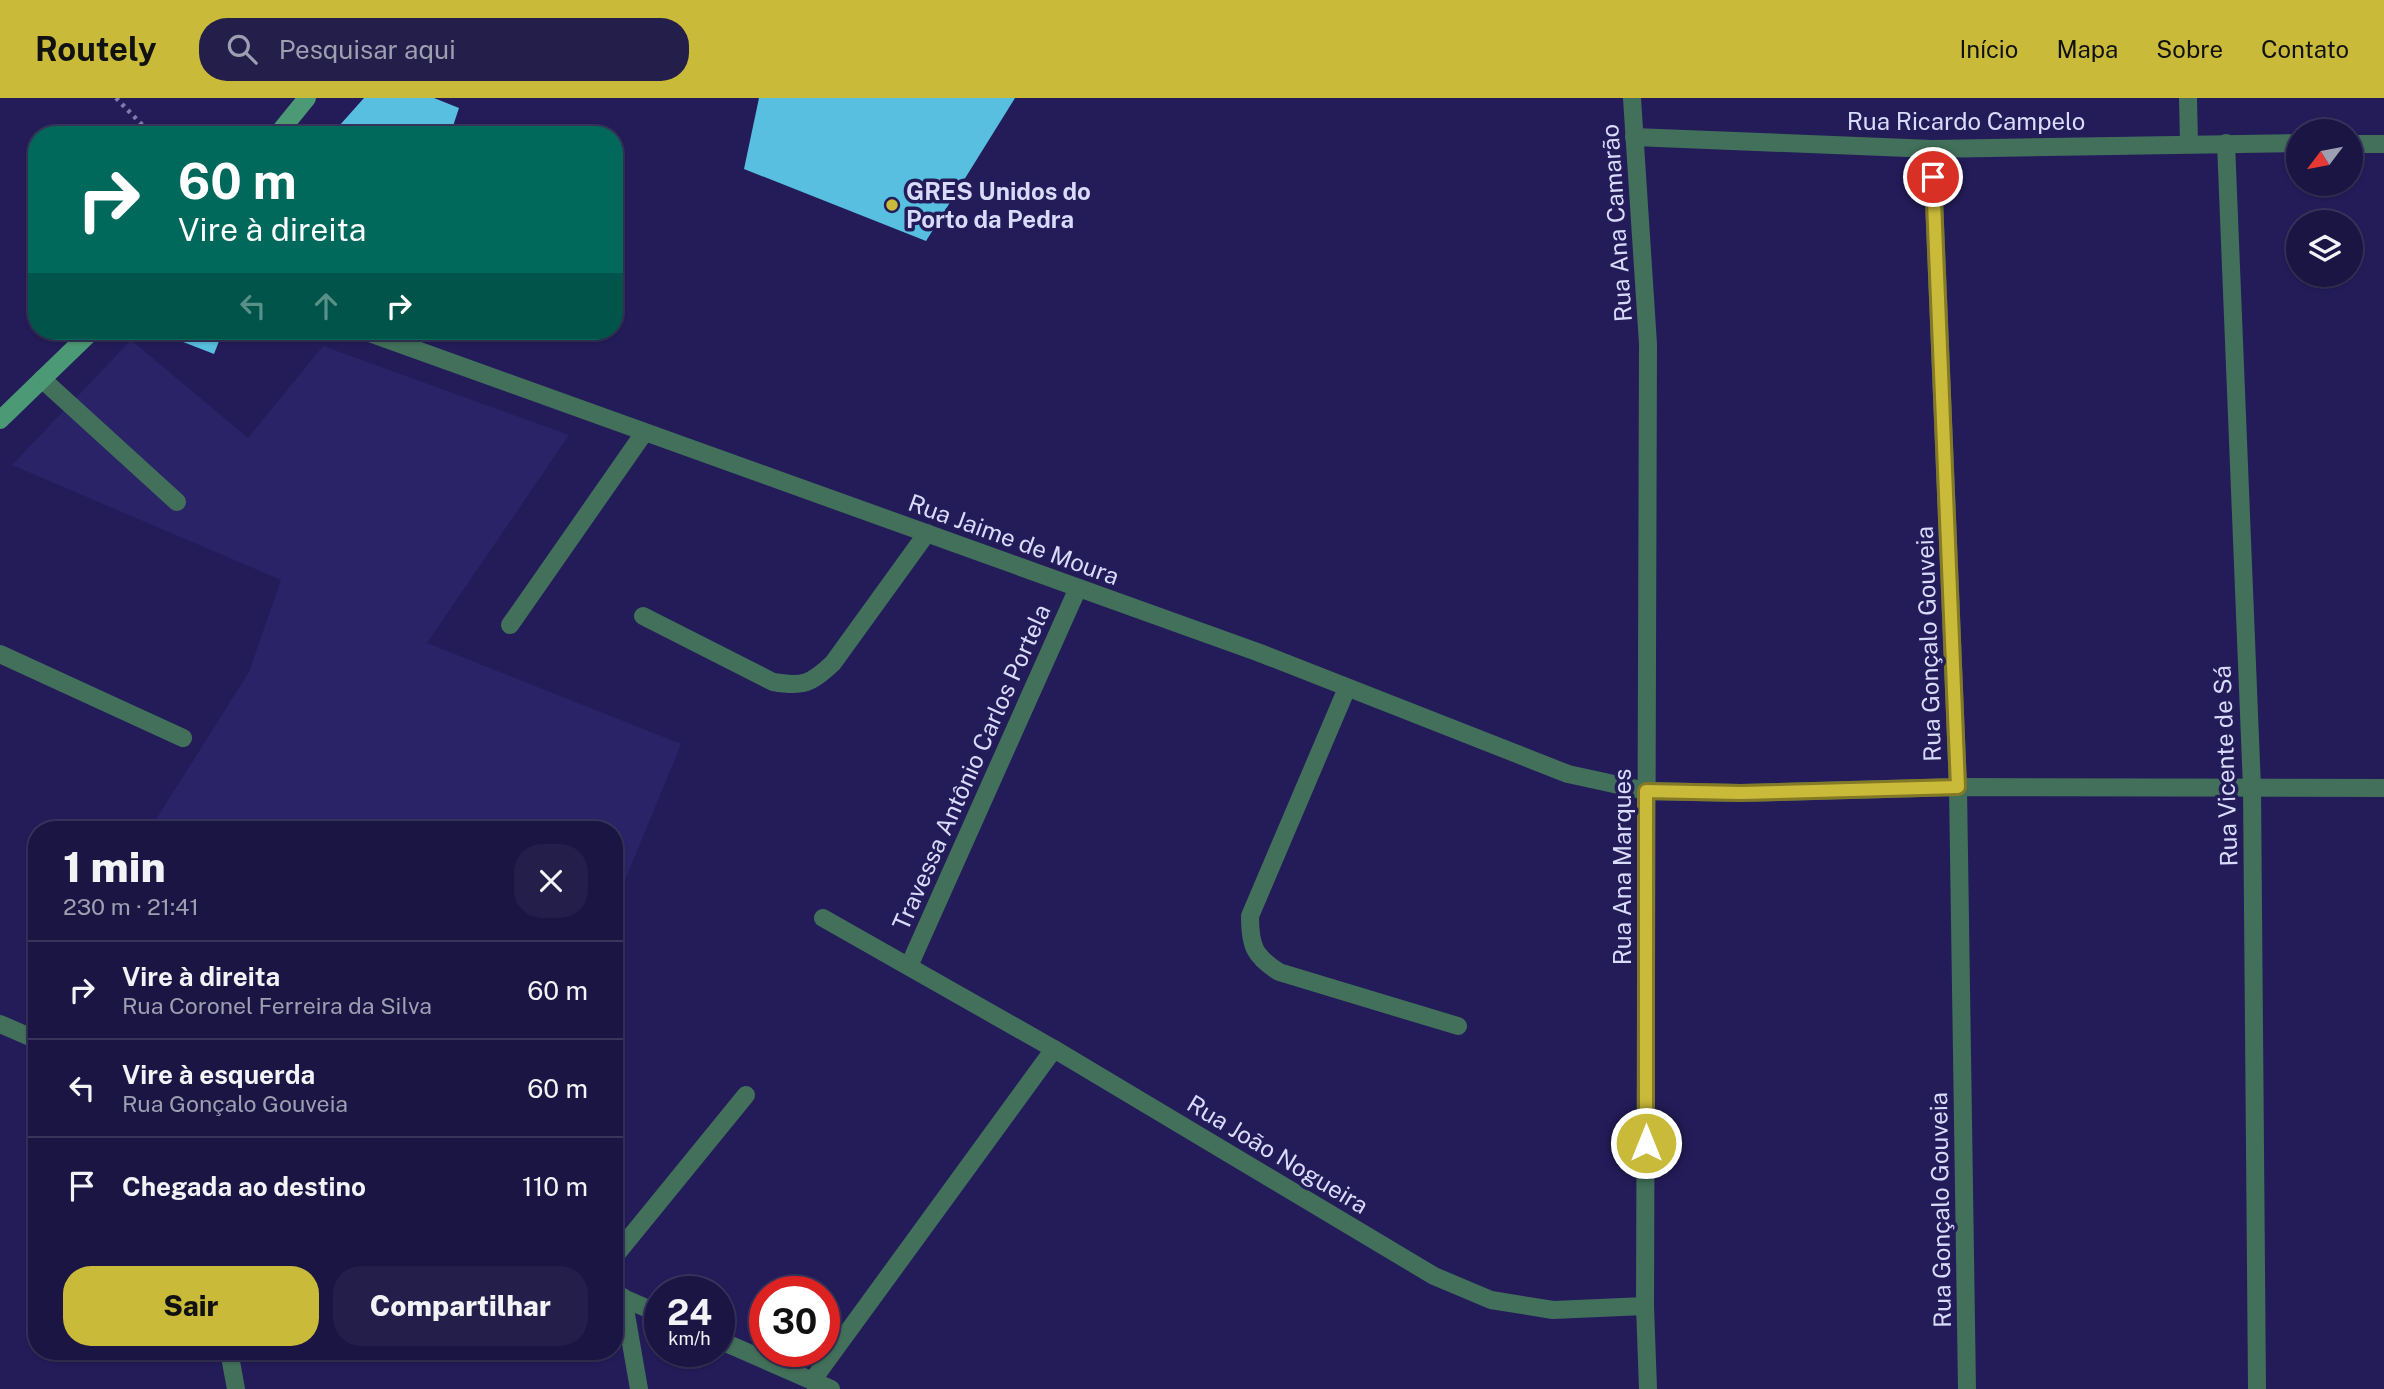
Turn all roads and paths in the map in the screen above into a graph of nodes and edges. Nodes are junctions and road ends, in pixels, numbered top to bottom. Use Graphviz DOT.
graph roads {
  1 [pos="116,98"];
  2 [pos="307,98"];
  3 [pos="1632,98"];
  4 [pos="2188,98"];
  5 [pos="143,126"];
  6 [pos="284,126"];
  7 [pos="1634,137"];
  8 [pos="2189,143"];
  9 [pos="2226,143"];
  10 [pos="2286,143"];
  11 [pos="2363,144"];
  12 [pos="2384,144"];
  13 [pos="1932,149"];
  14 [pos="83,340"];
  15 [pos="389,340"];
  16 [pos="1648,344"];
  17 [pos="42,379"];
  18 [pos="0,420"];
  19 [pos="644,433"];
  20 [pos="177,502"];
  21 [pos="927,533"];
  22 [pos="1078,588"];
  23 [pos="642,616"];
  24 [pos="510,625"];
  25 [pos="0,653"];
  26 [pos="1348,688"];
  27 [pos="183,737"];
  28 [pos="1958,787"];
  29 [pos="2252,788"];
  30 [pos="2384,788"];
  31 [pos="1646,791"];
  32 [pos="822,918"];
  33 [pos="909,966"];
  34 [pos="0,1024"];
  35 [pos="1458,1026"];
  36 [pos="28,1037"];
  37 [pos="1054,1049"];
  38 [pos="746,1095"];
  39 [pos="623,1246"];
  40 [pos="623,1298"];
  41 [pos="1645,1306"];
  42 [pos="644,1307"];
  43 [pos="623,1318"];
  44 [pos="735,1347"];
  45 [pos="231,1360"];
  46 [pos="812,1381"];
  47 [pos="236,1389"];
  48 [pos="639,1389"];
  49 [pos="831,1389"];
  50 [pos="1648,1389"];
  51 [pos="1967,1389"];
  52 [pos="2257,1389"];
  1 -- 5 [label="path"];
  2 -- 6 [label="main road"];
  3 -- 7 [label="street, Rua Ana Camarão"];
  4 -- 8 [label="street"];
  7 -- 13 [label="street, Rua Ricardo Campelo"];
  7 -- 16 [label="street, Rua Ana Camarão"];
  8 -- 9 [label="street, Rua Ricardo Campelo"];
  8 -- 13 [label="street, Rua Ricardo Campelo"];
  9 -- 10 [label="street, Rua Ricardo Campelo"];
  9 -- 29 [label="street, Rua Vicente de Sá"];
  11 -- 12 [label="street"];
  13 -- 28 [label="street, Rua Gonçalo Gouveia"];
  14 -- 17 [label="main road"];
  15 -- 19 [label="street, Rua Jaime de Moura"];
  16 -- 31 [label="street, Rua Ana Marques"];
  17 -- 18 [label="main road"];
  17 -- 20 [label="street"];
  19 -- 21 [label="street, Rua Jaime de Moura"];
  19 -- 24 [label="street"];
  21 -- 22 [label="street, Rua Jaime de Moura"];
  21 -- 23 [label="street"];
  22 -- 26 [label="street, Rua Jaime de Moura"];
  22 -- 33 [label="street, Travessa Antônio Carlos Portela"];
  25 -- 27 [label="street"];
  26 -- 31 [label="street, Rua Jaime de Moura"];
  26 -- 35 [label="street"];
  28 -- 29 [label="street, Rua Jaime de Moura"];
  28 -- 31 [label="street, Rua Jaime de Moura"];
  28 -- 51 [label="street, Rua Gonçalo Gouveia"];
  29 -- 30 [label="street, Rua Jaime de Moura"];
  29 -- 52 [label="street, Rua Vicente de Sá"];
  31 -- 41 [label="street, Rua Ana Marques"];
  32 -- 33 [label="street, Rua João Nogueira"];
  33 -- 37 [label="street, Rua João Nogueira"];
  34 -- 36 [label="street"];
  37 -- 41 [label="street, Rua João Nogueira"];
  37 -- 46 [label="street"];
  38 -- 39 [label="street"];
  40 -- 42 [label="street"];
  41 -- 50 [label="street, Rua Ana Marques"];
  43 -- 48 [label="street"];
  44 -- 46 [label="street"];
  45 -- 47 [label="street"];
  46 -- 49 [label="street"];
}
